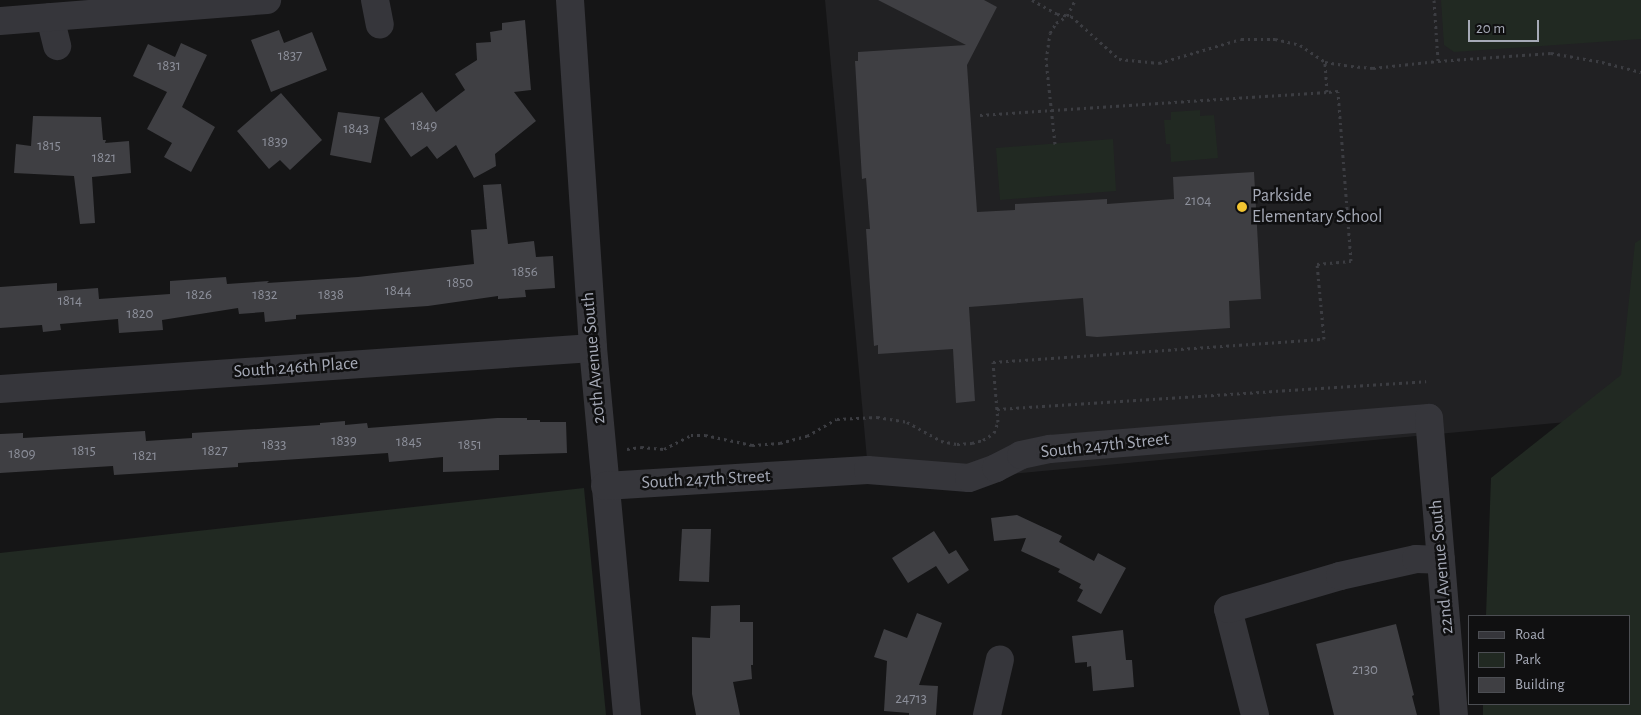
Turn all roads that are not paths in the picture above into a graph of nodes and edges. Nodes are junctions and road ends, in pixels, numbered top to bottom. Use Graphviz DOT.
graph roads {
  1 [pos="267,0"];
  2 [pos="570,0"];
  3 [pos="50,17"];
  4 [pos="0,21"];
  5 [pos="57,46"];
  6 [pos="593,348"];
  7 [pos="0,389"];
  8 [pos="1429,418"];
  9 [pos="605,486"];
  10 [pos="1441,560"];
  11 [pos="1000,659"];
  12 [pos="627,715"];
  13 [pos="988,715"];
  14 [pos="1255,715"];
  15 [pos="1454,715"];
  1 -- 3 [label="street"];
  2 -- 6 [label="street, 20th Avenue South"];
  3 -- 4 [label="street"];
  3 -- 5 [label="street"];
  6 -- 7 [label="street, South 246th Place"];
  6 -- 9 [label="street, 20th Avenue South"];
  8 -- 9 [label="street, South 247th Street"];
  8 -- 10 [label="street, 22nd Avenue South"];
  9 -- 12 [label="street, 20th Avenue South"];
  10 -- 14 [label="street"];
  10 -- 15 [label="street, 22nd Avenue South"];
  11 -- 13 [label="street"];
}
